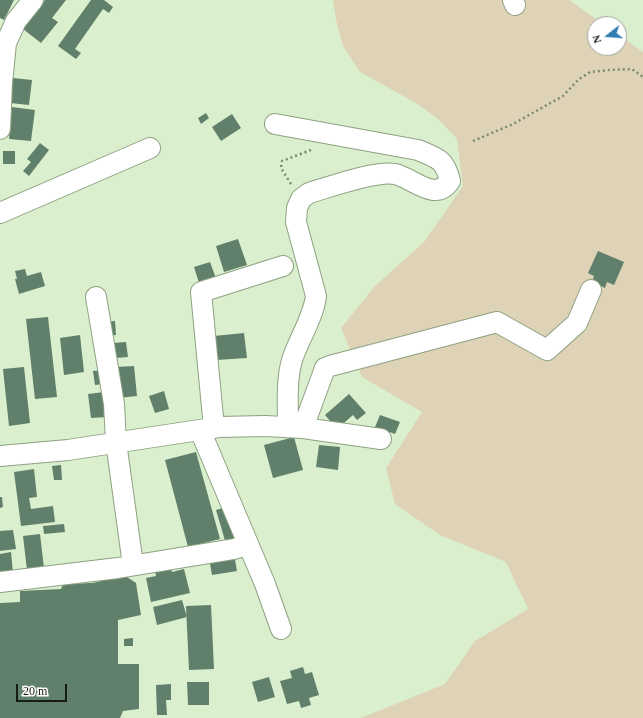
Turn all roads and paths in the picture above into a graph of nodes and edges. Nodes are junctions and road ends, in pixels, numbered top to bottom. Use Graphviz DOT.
graph roads {
  1 [pos="33,0"];
  2 [pos="643,77"];
  3 [pos="275,124"];
  4 [pos="0,129"];
  5 [pos="473,141"];
  6 [pos="150,148"];
  7 [pos="318,148"];
  8 [pos="301,199"];
  9 [pos="0,213"];
  10 [pos="283,266"];
  11 [pos="591,290"];
  12 [pos="96,297"];
  13 [pos="296,428"];
  14 [pos="207,429"];
  15 [pos="381,439"];
  16 [pos="116,442"];
  17 [pos="0,456"];
  18 [pos="248,545"];
  19 [pos="133,566"];
  20 [pos="0,582"];
  21 [pos="281,629"];
  1 -- 4 [label="street"];
  2 -- 5 [label="path"];
  3 -- 8 [label="street"];
  6 -- 9 [label="street"];
  7 -- 8 [label="path"];
  8 -- 13 [label="street"];
  10 -- 14 [label="street"];
  11 -- 13 [label="street"];
  12 -- 16 [label="street"];
  13 -- 14 [label="street"];
  13 -- 15 [label="street"];
  14 -- 16 [label="street"];
  14 -- 18 [label="street"];
  16 -- 17 [label="street"];
  16 -- 19 [label="street"];
  18 -- 19 [label="street"];
  18 -- 21 [label="street"];
  19 -- 20 [label="street"];
}
